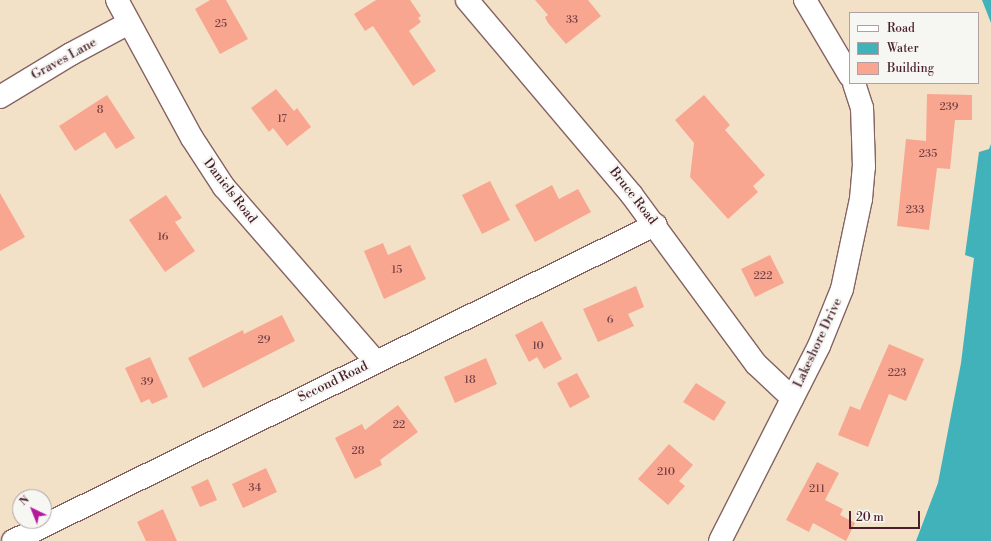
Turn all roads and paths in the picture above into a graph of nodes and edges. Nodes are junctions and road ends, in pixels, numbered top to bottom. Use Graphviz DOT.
graph roads {
  1 [pos="116,0"];
  2 [pos="466,0"];
  3 [pos="805,0"];
  4 [pos="129,23"];
  5 [pos="849,74"];
  6 [pos="854,84"];
  7 [pos="0,97"];
  8 [pos="655,225"];
  9 [pos="375,361"];
  10 [pos="792,398"];
  11 [pos="13,541"];
  12 [pos="720,541"];
  1 -- 4 [label="street, Daniels Road"];
  2 -- 8 [label="street, Bruce Road"];
  3 -- 5 [label="street"];
  4 -- 7 [label="street, Graves Lane"];
  4 -- 9 [label="street, Daniels Road"];
  6 -- 10 [label="street, Lakeshore Drive"];
  8 -- 9 [label="street, Second Road"];
  8 -- 10 [label="street, Bruce Road"];
  9 -- 11 [label="street, Second Road"];
  10 -- 12 [label="street, Lakeshore Drive"];
}
